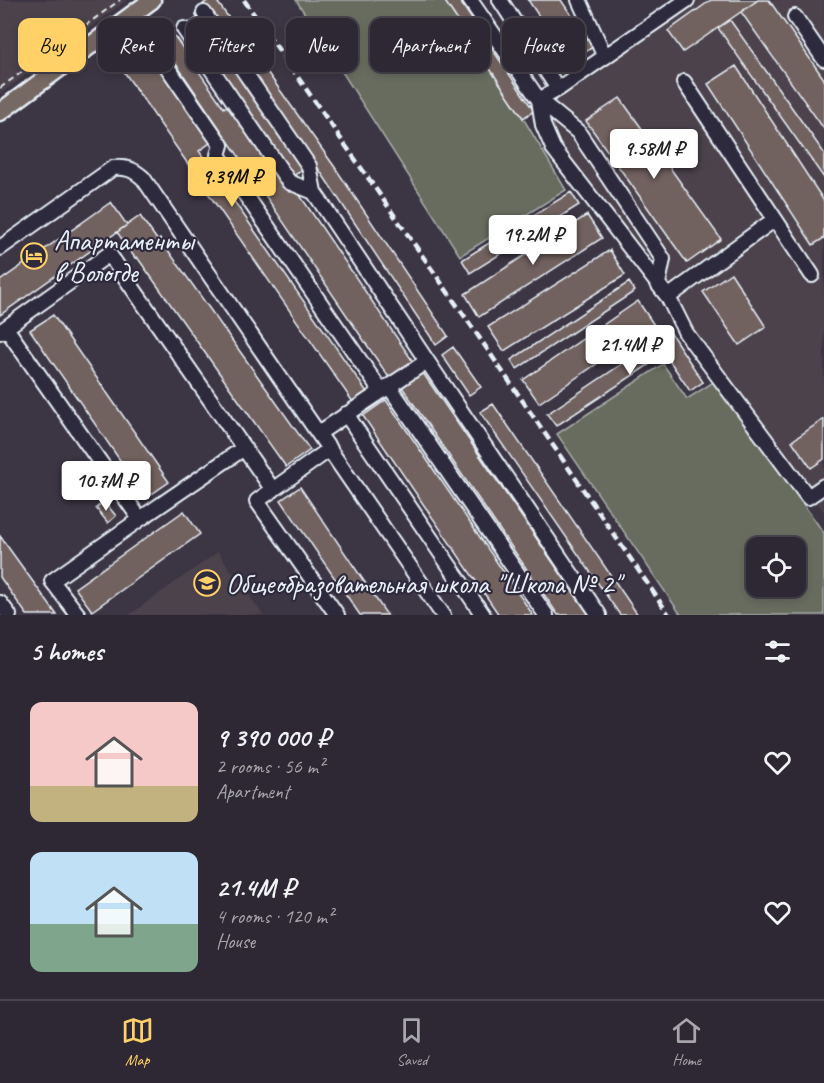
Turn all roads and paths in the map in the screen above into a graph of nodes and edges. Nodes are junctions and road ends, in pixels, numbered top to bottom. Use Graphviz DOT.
graph roads {
  1 [pos="120,0"];
  2 [pos="152,0"];
  3 [pos="470,0"];
  4 [pos="500,0"];
  5 [pos="579,0"];
  6 [pos="687,0"];
  7 [pos="204,13"];
  8 [pos="795,17"];
  9 [pos="183,29"];
  10 [pos="823,55"];
  11 [pos="605,57"];
  12 [pos="171,72"];
  13 [pos="684,81"];
  14 [pos="0,88"];
  15 [pos="558,89"];
  16 [pos="539,100"];
  17 [pos="0,112"];
  18 [pos="314,192"];
  19 [pos="775,219"];
  20 [pos="0,248"];
  21 [pos="812,275"];
  22 [pos="658,284"];
  23 [pos="668,297"];
  24 [pos="3,330"];
  25 [pos="427,361"];
  26 [pos="385,388"];
  27 [pos="346,414"];
  28 [pos="319,433"];
  29 [pos="244,448"];
  30 [pos="330,449"];
  31 [pos="824,486"];
  32 [pos="273,490"];
  33 [pos="140,519"];
  34 [pos="0,603"];
  35 [pos="9,615"];
  36 [pos="78,615"];
  37 [pos="336,615"];
  38 [pos="443,615"];
  39 [pos="483,615"];
  40 [pos="546,615"];
  41 [pos="599,615"];
  1 -- 14 [label="path"];
  2 -- 17 [label="main road"];
  3 -- 16 [label="street"];
  4 -- 15 [label="street"];
  5 -- 11 [label="street"];
  6 -- 11 [label="street"];
  7 -- 18 [label="street"];
  8 -- 10 [label="street"];
  9 -- 18 [label="street"];
  11 -- 15 [label="street"];
  12 -- 26 [label="street"];
  13 -- 19 [label="street"];
  15 -- 16 [label="street"];
  16 -- 22 [label="street"];
  16 -- 22 [label="street"];
  18 -- 25 [label="street"];
  19 -- 21 [label="street"];
  19 -- 23 [label="street"];
  20 -- 28 [label="street"];
  22 -- 23 [label="street"];
  23 -- 31 [label="street"];
  24 -- 29 [label="street"];
  24 -- 33 [label="street"];
  25 -- 26 [label="street"];
  25 -- 41 [label="street"];
  26 -- 27 [label="street"];
  26 -- 40 [label="street"];
  27 -- 28 [label="street"];
  27 -- 39 [label="street"];
  28 -- 30 [label="street"];
  29 -- 32 [label="street"];
  29 -- 33 [label="street"];
  30 -- 32 [label="street"];
  30 -- 38 [label="street"];
  32 -- 37 [label="street"];
  33 -- 36 [label="street"];
  34 -- 35 [label="street"];
}
